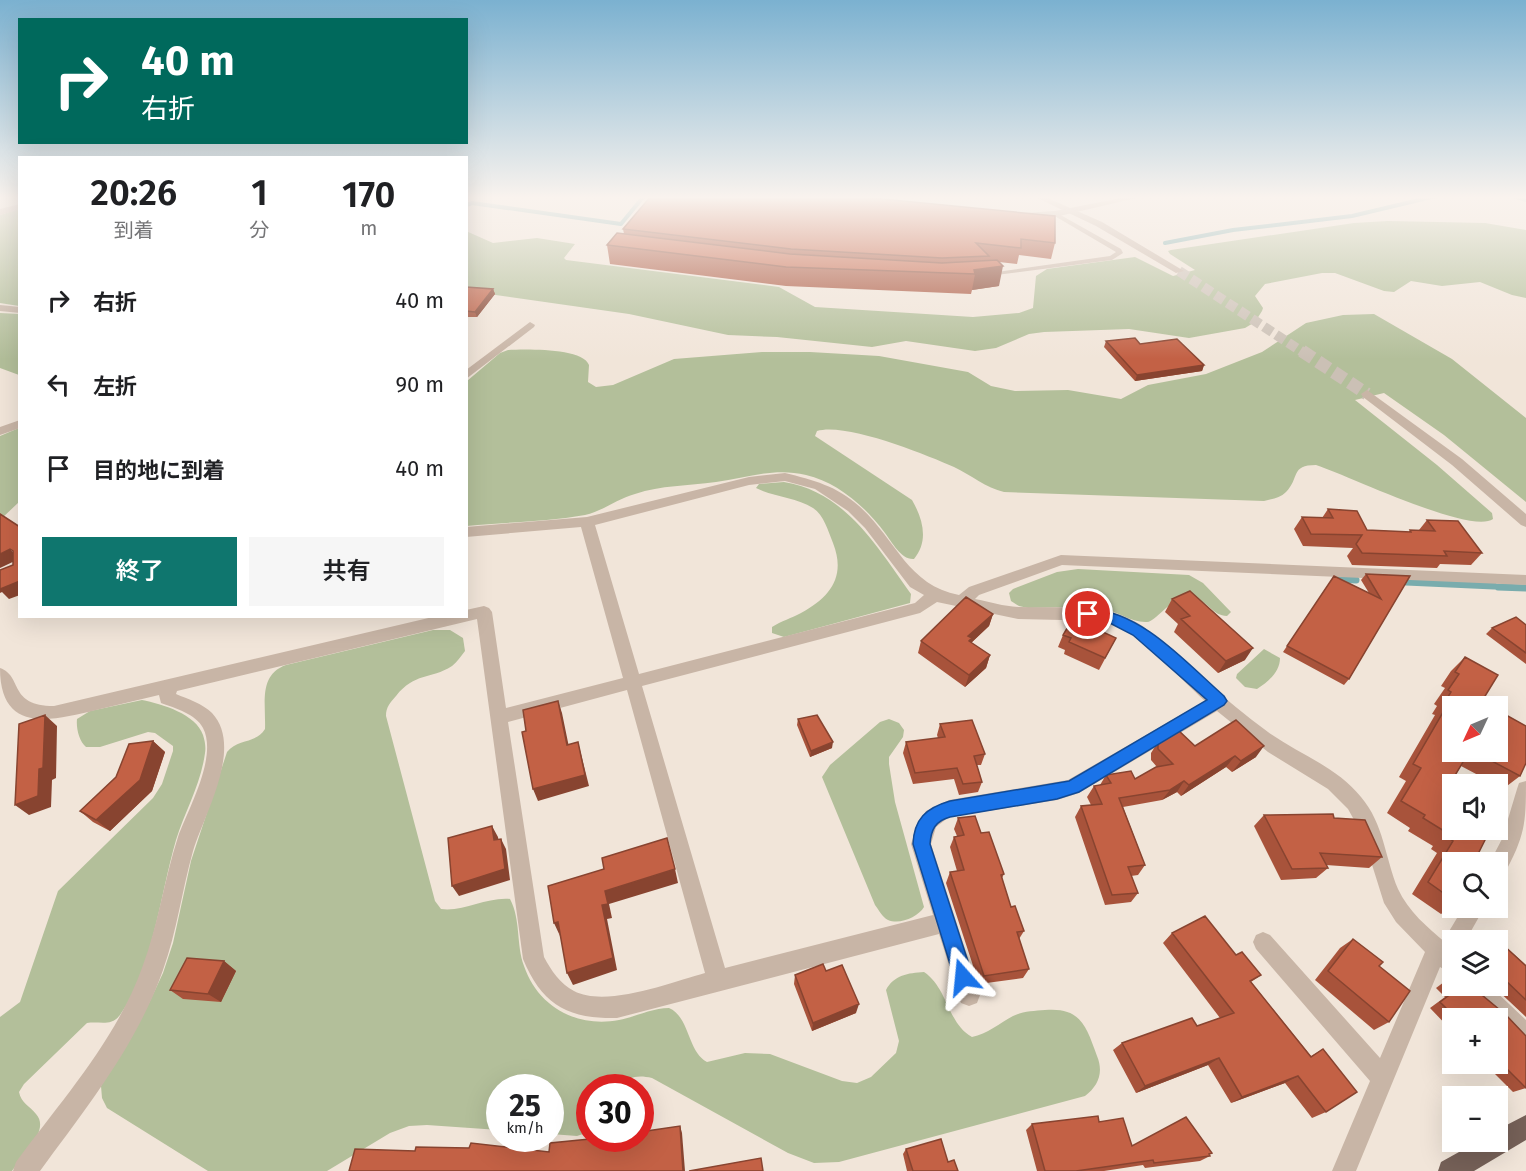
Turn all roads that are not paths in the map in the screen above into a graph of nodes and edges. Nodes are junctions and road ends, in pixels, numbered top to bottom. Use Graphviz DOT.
graph roads {
  1 [pos="1119,251"];
  2 [pos="1143,251"];
  3 [pos="1179,271"];
  4 [pos="980,277"];
  5 [pos="0,308"];
  6 [pos="18,310"];
  7 [pos="530,326"];
  8 [pos="468,374"];
  9 [pos="1367,394"];
  10 [pos="18,424"];
  11 [pos="0,431"];
  12 [pos="587,522"];
  13 [pos="1526,522"];
  14 [pos="468,532"];
  15 [pos="1526,580"];
  16 [pos="936,595"];
  17 [pos="962,602"];
  18 [pos="468,615"];
  19 [pos="457,618"];
  20 [pos="0,675"];
  21 [pos="633,682"];
  22 [pos="169,686"];
  23 [pos="1219,701"];
  24 [pos="499,717"];
  25 [pos="1526,789"];
  26 [pos="1506,852"];
  27 [pos="946,922"];
  28 [pos="1263,942"];
  29 [pos="1442,946"];
  30 [pos="1442,963"];
  31 [pos="718,981"];
  32 [pos="969,995"];
  33 [pos="1485,996"];
  34 [pos="1526,1035"];
  35 [pos="1383,1078"];
  36 [pos="1526,1127"];
  37 [pos="25,1171"];
  38 [pos="1344,1171"];
  39 [pos="1450,1171"];
  1 -- 4 [label="lane"];
  2 -- 3 [label="street"];
  5 -- 6 [label="street"];
  7 -- 8 [label="street"];
  9 -- 13 [label="street"];
  10 -- 11 [label="street"];
  12 -- 14 [label="street"];
  12 -- 16 [label="street"];
  12 -- 21 [label="street"];
  15 -- 17 [label="street"];
  16 -- 17 [label="street"];
  16 -- 21 [label="street"];
  17 -- 23 [label="street"];
  18 -- 24 [label="street"];
  19 -- 22 [label="street"];
  20 -- 22 [label="street"];
  21 -- 24 [label="street"];
  21 -- 31 [label="street"];
  22 -- 37 [label="street"];
  23 -- 27 [label="street"];
  23 -- 29 [label="street"];
  24 -- 31 [label="street"];
  25 -- 26 [label="street"];
  27 -- 31 [label="street"];
  27 -- 32 [label="street"];
  28 -- 35 [label="street"];
  30 -- 35 [label="street"];
  33 -- 34 [label="street"];
  35 -- 38 [label="street"];
  36 -- 39 [label="main road"];
}
